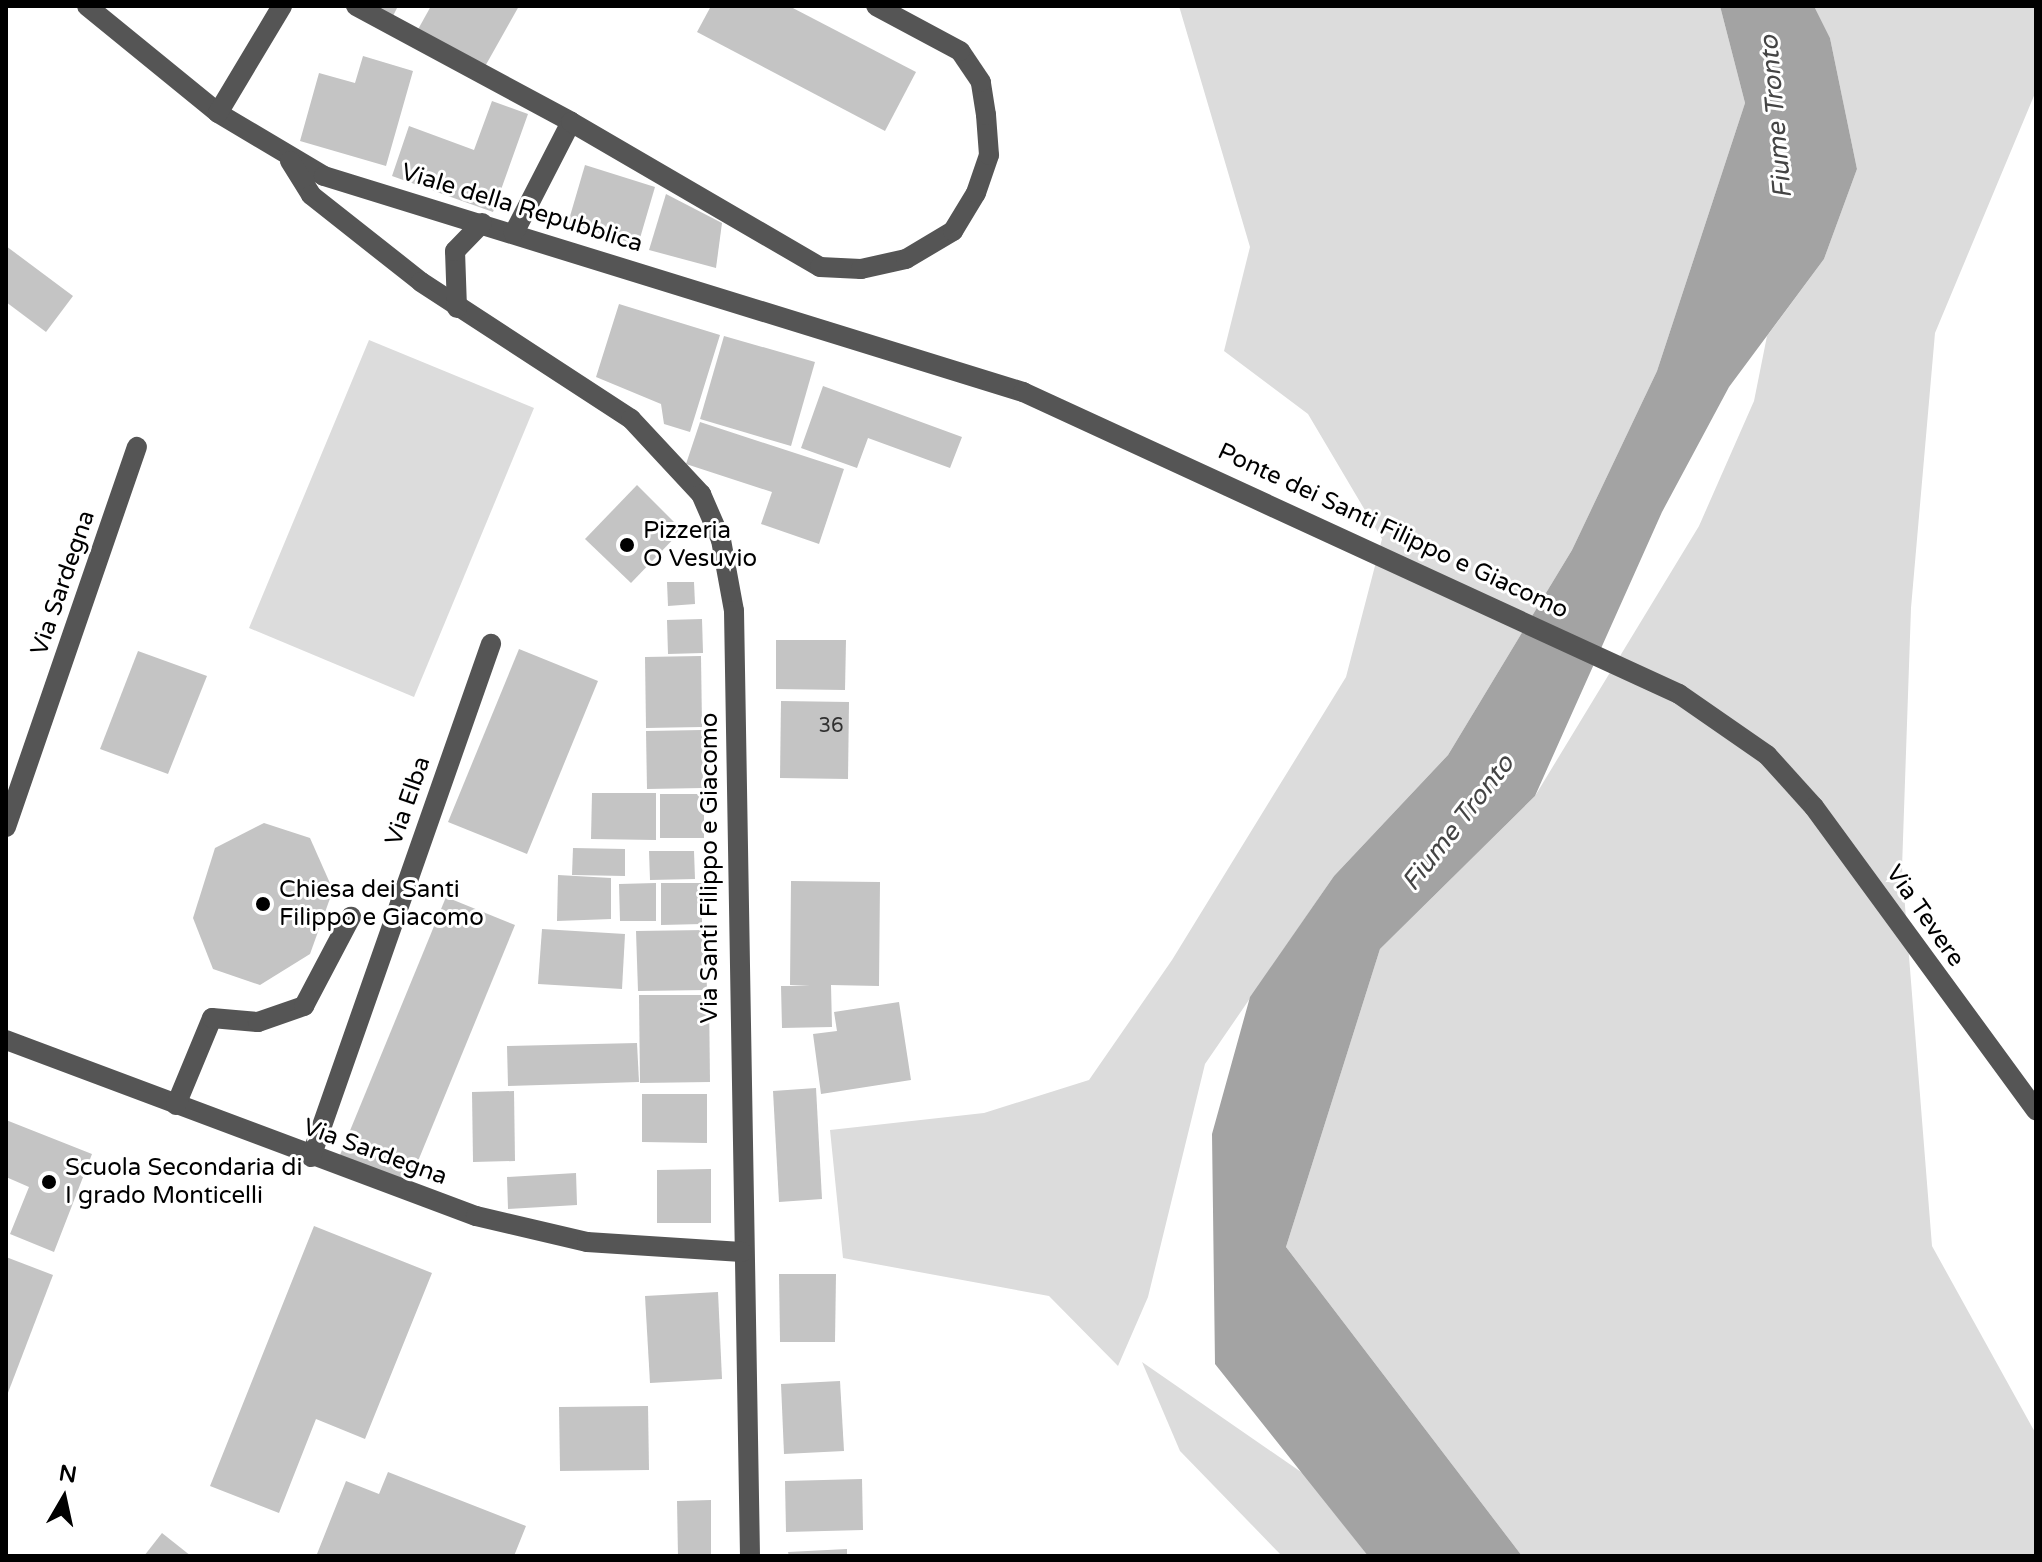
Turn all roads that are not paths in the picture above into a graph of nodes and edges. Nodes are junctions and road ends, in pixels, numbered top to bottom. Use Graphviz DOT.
graph roads {
  1 [pos="87,6"];
  2 [pos="282,6"];
  3 [pos="356,6"];
  4 [pos="876,6"];
  5 [pos="218,113"];
  6 [pos="571,122"];
  7 [pos="290,161"];
  8 [pos="482,223"];
  9 [pos="514,233"];
  10 [pos="457,308"];
  11 [pos="985,379"];
  12 [pos="137,447"];
  13 [pos="491,644"];
  14 [pos="1767,755"];
  15 [pos="6,827"];
  16 [pos="351,917"];
  17 [pos="6,1040"];
  18 [pos="176,1105"];
  19 [pos="2036,1110"];
  20 [pos="311,1157"];
  21 [pos="742,1252"];
  22 [pos="750,1556"];
  1 -- 5 [label="street, Viale della Repubblica"];
  2 -- 5 [label="street"];
  3 -- 6 [label="street"];
  4 -- 6 [label="street"];
  5 -- 7 [label="street, Viale della Repubblica"];
  6 -- 9 [label="street"];
  7 -- 8 [label="street, Viale della Repubblica"];
  7 -- 10 [label="street, Via Santi Filippo e Giacomo"];
  8 -- 9 [label="street, Viale della Repubblica"];
  8 -- 10 [label="street"];
  9 -- 11 [label="street, Viale della Repubblica"];
  10 -- 21 [label="street, Via Santi Filippo e Giacomo"];
  11 -- 14 [label="street, Ponte dei Santi Filippo e Giacomo"];
  12 -- 15 [label="street, Via Sardegna"];
  13 -- 20 [label="street, Via Elba"];
  14 -- 19 [label="street, Via Tevere"];
  16 -- 18 [label="street"];
  17 -- 18 [label="street, Via Sardegna"];
  18 -- 20 [label="street, Via Sardegna"];
  20 -- 21 [label="street, Via Sardegna"];
  21 -- 22 [label="street, Via Santi Filippo e Giacomo"];
}
